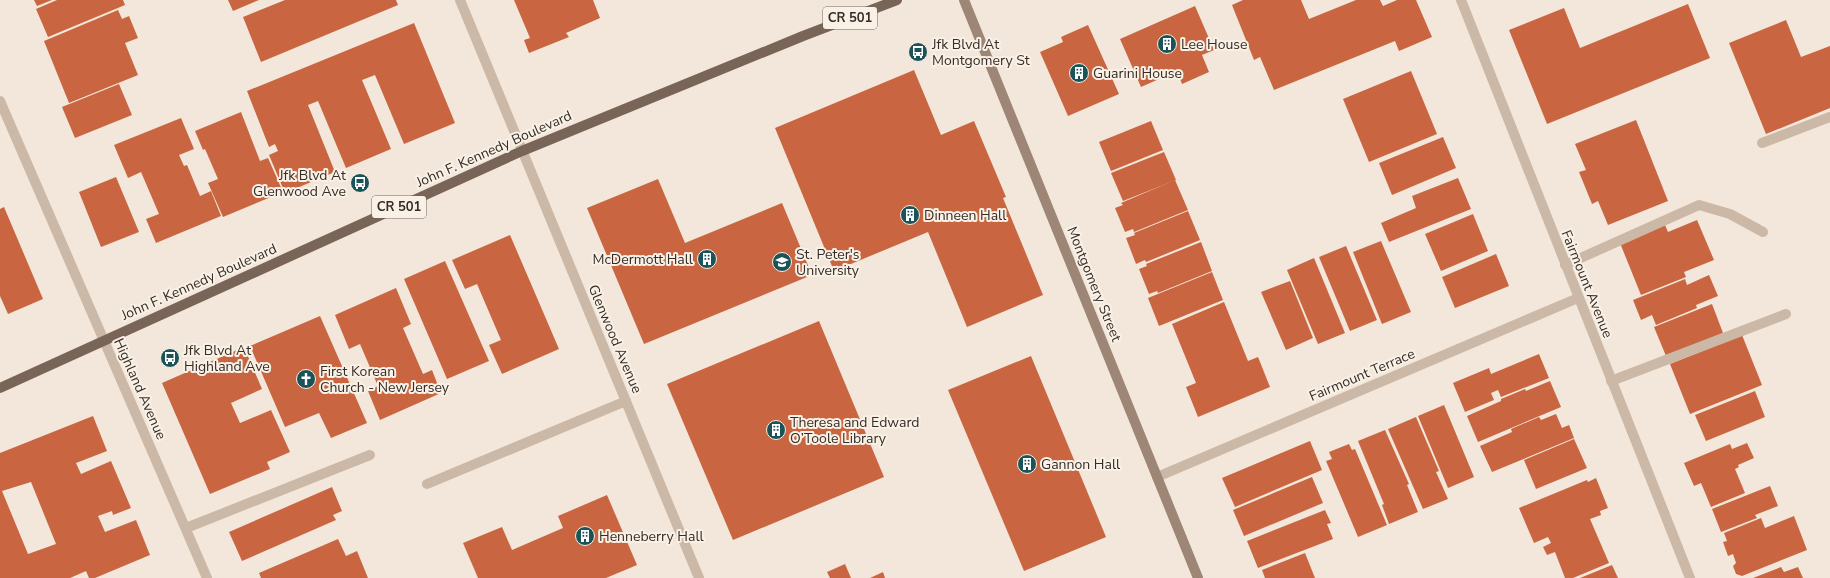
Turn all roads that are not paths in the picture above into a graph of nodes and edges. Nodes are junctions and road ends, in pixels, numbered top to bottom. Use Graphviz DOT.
graph roads {
  1 [pos="460,0"];
  2 [pos="897,0"];
  3 [pos="964,0"];
  4 [pos="1460,0"];
  5 [pos="0,101"];
  6 [pos="1830,117"];
  7 [pos="1762,143"];
  8 [pos="522,151"];
  9 [pos="1763,232"];
  10 [pos="1565,265"];
  11 [pos="1578,298"];
  12 [pos="1786,314"];
  13 [pos="104,340"];
  14 [pos="1611,381"];
  15 [pos="0,388"];
  16 [pos="626,401"];
  17 [pos="370,455"];
  18 [pos="1157,477"];
  19 [pos="428,484"];
  20 [pos="186,528"];
  21 [pos="207,578"];
  22 [pos="699,578"];
  23 [pos="1198,578"];
  24 [pos="1690,578"];
  1 -- 8 [label="street, Glenwood Avenue"];
  2 -- 8 [label="main road, John F. Kennedy Boulevard / CR 501"];
  3 -- 18 [label="main road, Montgomery Street"];
  4 -- 10 [label="street, Fairmount Avenue"];
  5 -- 13 [label="street, Highland Avenue"];
  6 -- 7 [label="street"];
  8 -- 13 [label="main road, John F. Kennedy Boulevard / CR 501"];
  8 -- 16 [label="street, Glenwood Avenue"];
  9 -- 10 [label="street"];
  10 -- 11 [label="street, Fairmount Avenue"];
  11 -- 14 [label="street, Fairmount Avenue"];
  11 -- 18 [label="street, Fairmount Terrace"];
  12 -- 14 [label="street"];
  13 -- 15 [label="main road, John F. Kennedy Boulevard / CR 501"];
  13 -- 20 [label="street, Highland Avenue"];
  14 -- 24 [label="street, Fairmount Avenue"];
  16 -- 19 [label="street"];
  16 -- 22 [label="street, Glenwood Avenue"];
  17 -- 20 [label="street"];
  18 -- 23 [label="main road, Montgomery Street"];
  20 -- 21 [label="street, Highland Avenue"];
}
